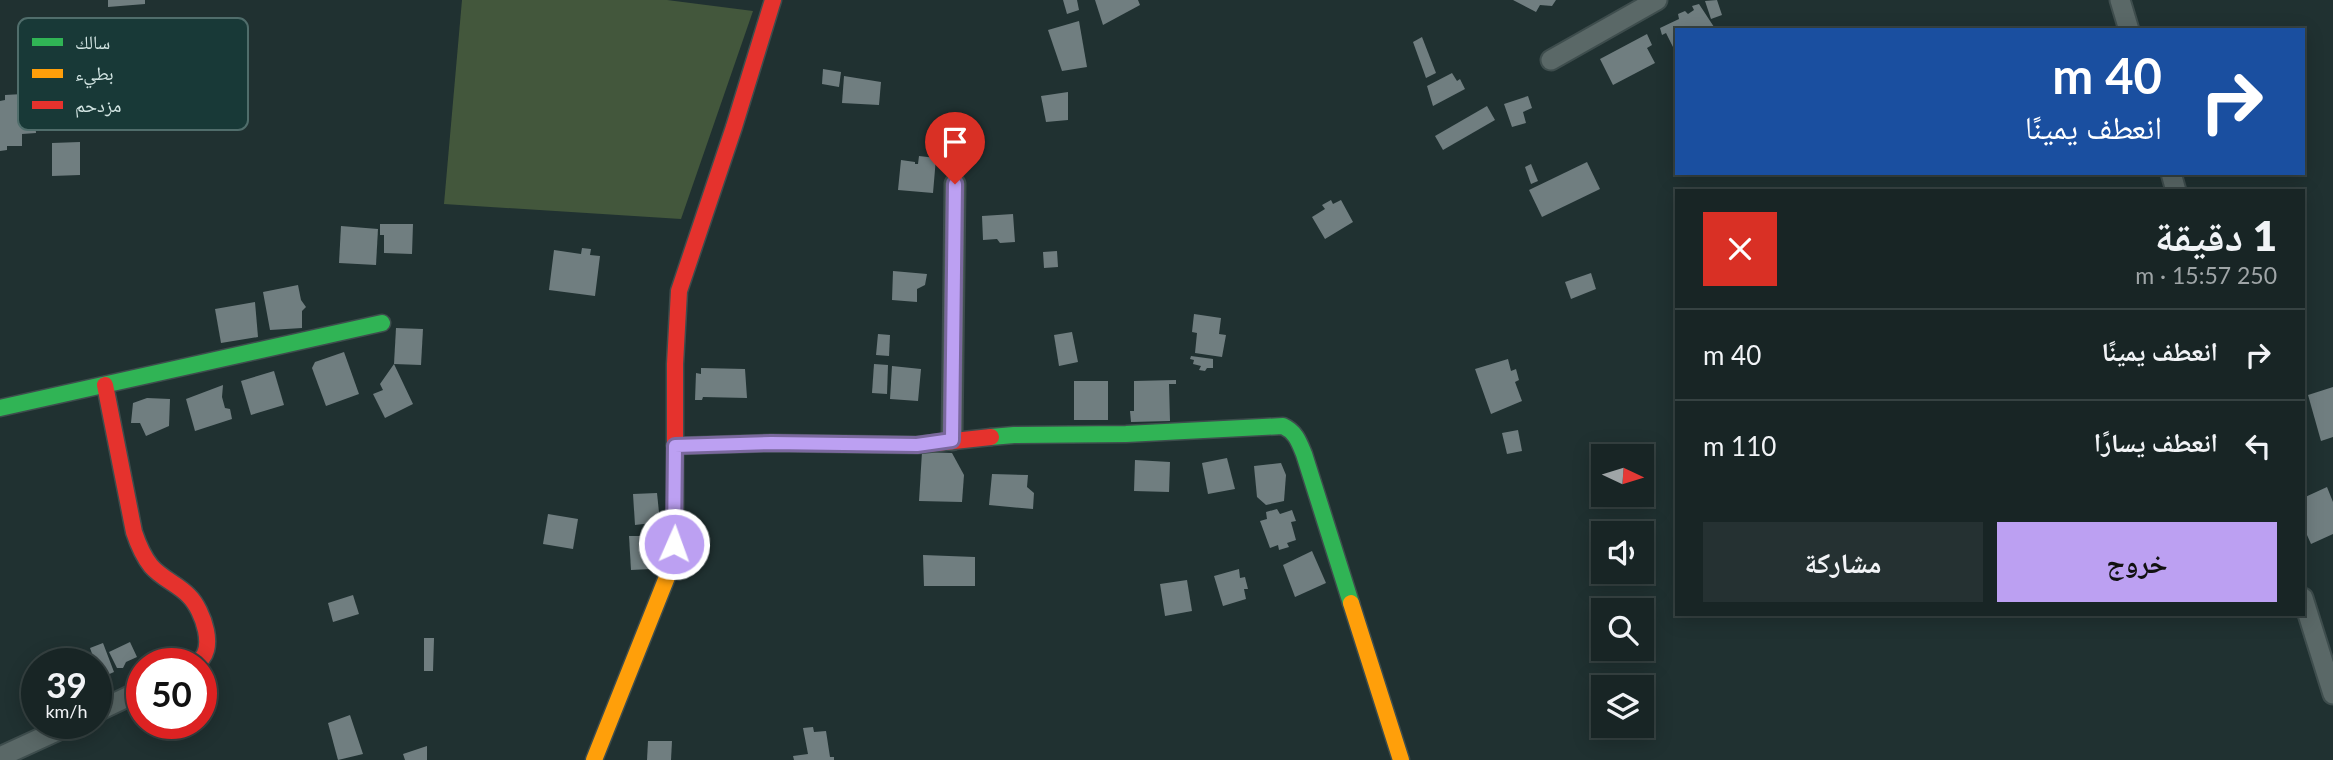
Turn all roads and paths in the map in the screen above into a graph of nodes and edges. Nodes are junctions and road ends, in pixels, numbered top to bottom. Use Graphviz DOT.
graph roads {
  1 [pos="773,0"];
  2 [pos="1657,0"];
  3 [pos="2120,0"];
  4 [pos="2128,28"];
  5 [pos="1551,60"];
  6 [pos="955,184"];
  7 [pos="382,323"];
  8 [pos="106,385"];
  9 [pos="0,408"];
  10 [pos="952,440"];
  11 [pos="675,446"];
  12 [pos="2305,603"];
  13 [pos="208,648"];
  14 [pos="2333,694"];
  15 [pos="40,739"];
  16 [pos="0,758"];
  17 [pos="594,760"];
  18 [pos="1401,760"];
  1 -- 11 [label="street"];
  2 -- 5 [label="street"];
  3 -- 4 [label="street"];
  6 -- 10 [label="street"];
  7 -- 8 [label="street"];
  8 -- 9 [label="street"];
  8 -- 13 [label="street"];
  10 -- 11 [label="street"];
  10 -- 18 [label="street"];
  11 -- 17 [label="street"];
  12 -- 14 [label="street"];
  15 -- 16 [label="street"];
}
